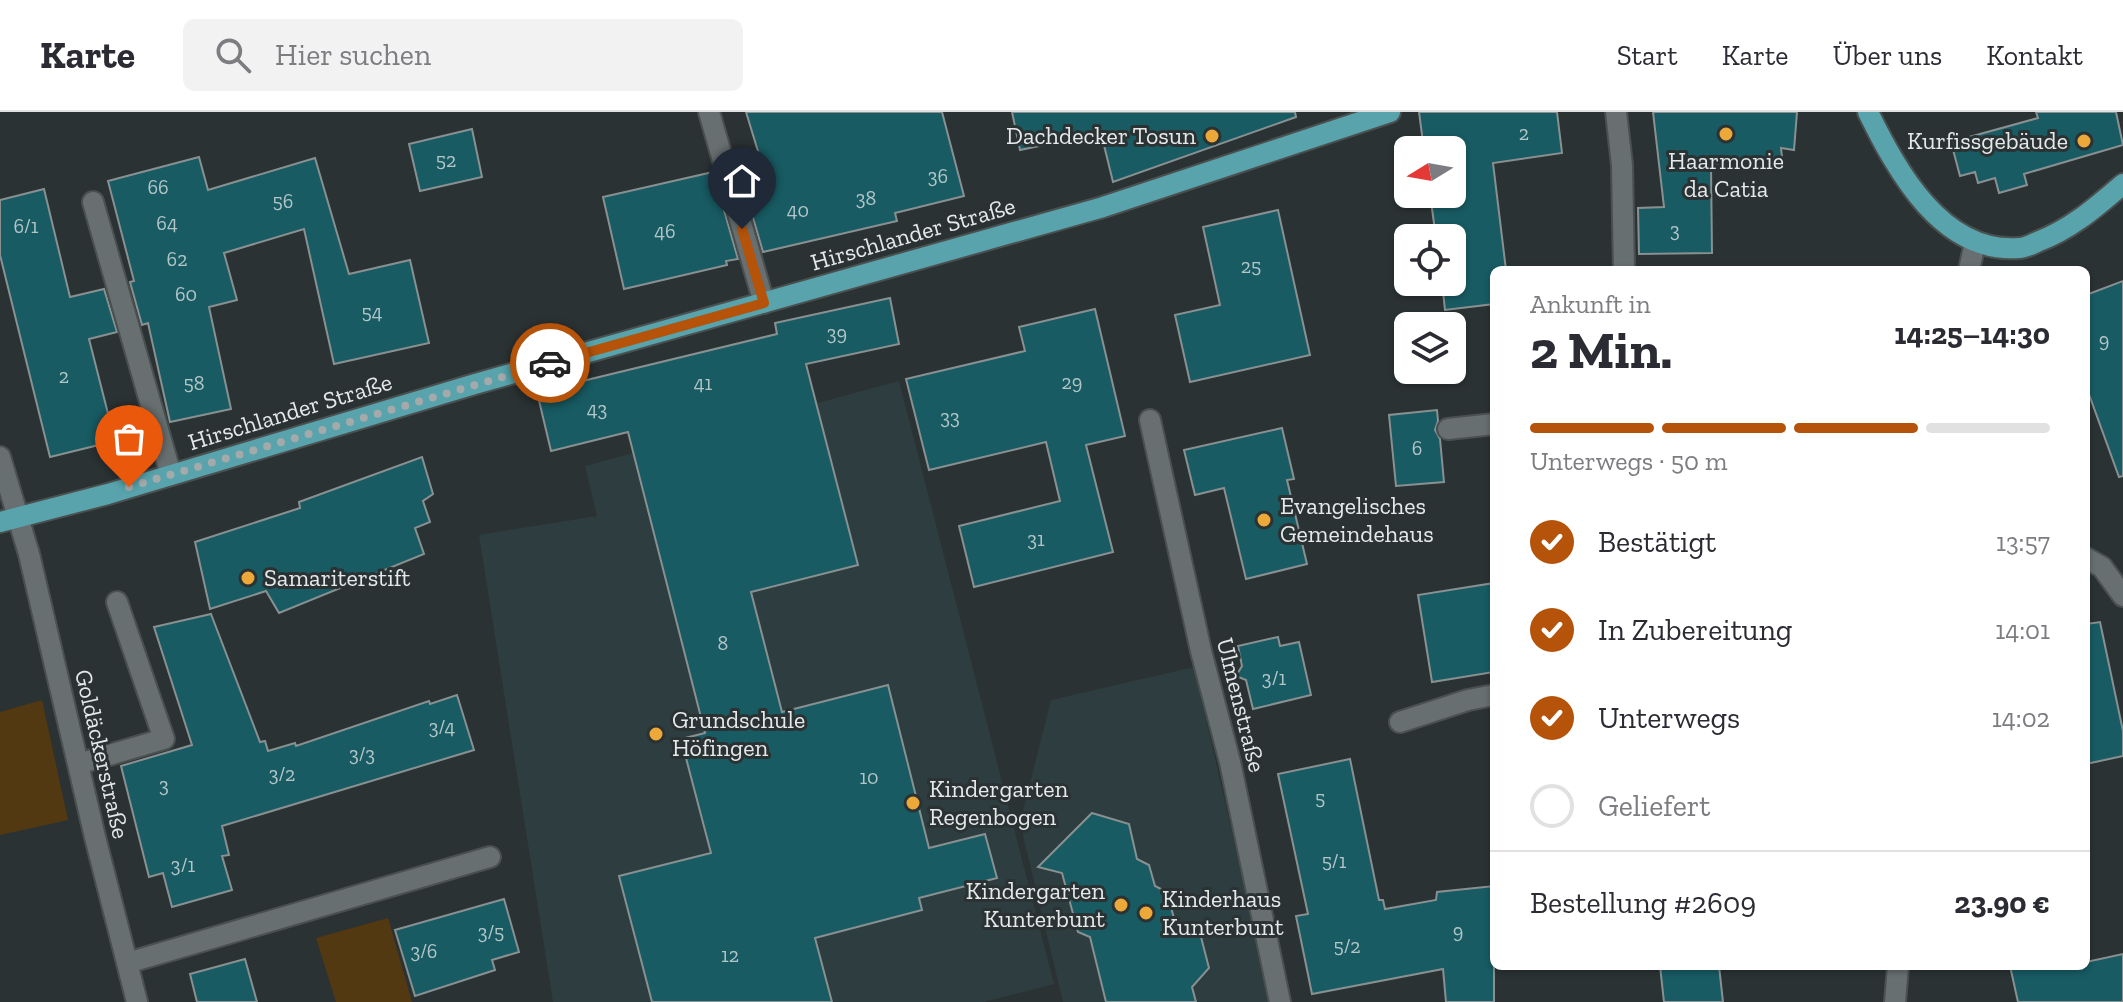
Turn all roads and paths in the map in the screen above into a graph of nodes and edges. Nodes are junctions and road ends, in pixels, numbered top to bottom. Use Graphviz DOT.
graph roads {
  1 [pos="709,112"];
  2 [pos="1390,112"];
  3 [pos="1616,112"];
  4 [pos="1868,112"];
  5 [pos="2123,184"];
  6 [pos="93,202"];
  7 [pos="1975,243"];
  8 [pos="1624,266"];
  9 [pos="1970,266"];
  10 [pos="764,303"];
  11 [pos="1150,420"];
  12 [pos="1490,424"];
  13 [pos="1448,429"];
  14 [pos="0,457"];
  15 [pos="171,475"];
  16 [pos="9,520"];
  17 [pos="2090,560"];
  18 [pos="2123,596"];
  19 [pos="117,602"];
  20 [pos="1490,696"];
  21 [pos="1400,722"];
  22 [pos="78,764"];
  23 [pos="490,857"];
  24 [pos="127,963"];
  25 [pos="1898,970"];
  26 [pos="137,1002"];
  27 [pos="1280,1002"];
  28 [pos="1895,1002"];
  1 -- 10 [label="street"];
  2 -- 10 [label="main road, Hirschlander Straße"];
  3 -- 8 [label="street"];
  4 -- 7 [label="main road"];
  5 -- 7 [label="main road"];
  6 -- 15 [label="street, Hirschlander Straße"];
  7 -- 9 [label="street"];
  10 -- 15 [label="main road, Hirschlander Straße"];
  11 -- 27 [label="street, Ulmenstraße"];
  12 -- 13 [label="street"];
  14 -- 16 [label="street, Goldäckerstraße"];
  15 -- 16 [label="main road, Hirschlander Straße"];
  16 -- 22 [label="street, Goldäckerstraße"];
  17 -- 18 [label="street"];
  19 -- 22 [label="street"];
  20 -- 21 [label="street"];
  22 -- 24 [label="street, Goldäckerstraße"];
  23 -- 24 [label="street"];
  24 -- 26 [label="street, Goldäckerstraße"];
  25 -- 28 [label="street"];
}
